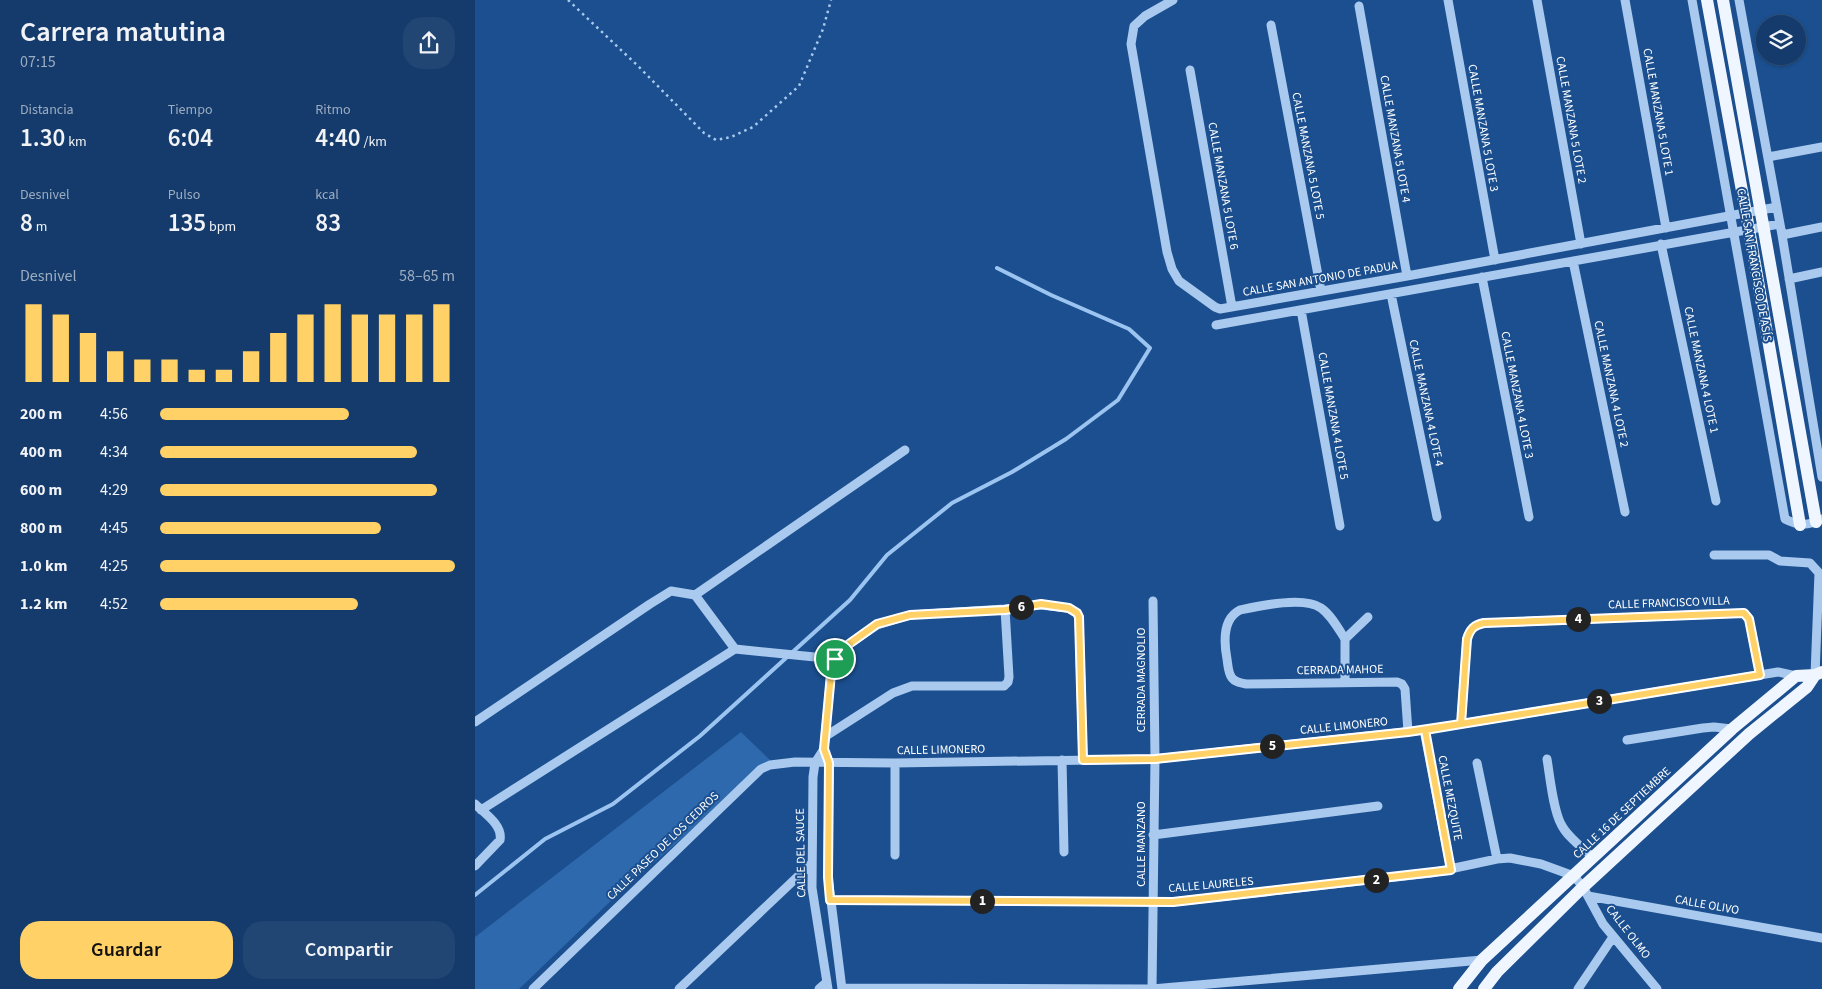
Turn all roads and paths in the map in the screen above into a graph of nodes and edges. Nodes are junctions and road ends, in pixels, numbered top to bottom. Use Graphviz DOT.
graph roads {
  1 [pos="568,0"];
  2 [pos="573,0"];
  3 [pos="831,0"];
  4 [pos="1173,0"];
  5 [pos="1448,0"];
  6 [pos="1537,0"];
  7 [pos="1625,0"];
  8 [pos="1692,0"];
  9 [pos="1707,0"];
  10 [pos="1723,0"];
  11 [pos="1739,0"];
  12 [pos="573,5"];
  13 [pos="1359,6"];
  14 [pos="1271,25"];
  15 [pos="1190,70"];
  16 [pos="1822,147"];
  17 [pos="1768,157"];
  18 [pos="1777,207"];
  19 [pos="1760,210"];
  20 [pos="1746,213"];
  21 [pos="1731,215"];
  22 [pos="1780,224"];
  23 [pos="1763,227"];
  24 [pos="1822,227"];
  25 [pos="1666,228"];
  26 [pos="1749,229"];
  27 [pos="1734,231"];
  28 [pos="1782,235"];
  29 [pos="1581,244"];
  30 [pos="1661,244"];
  31 [pos="1495,260"];
  32 [pos="1573,261"];
  33 [pos="1822,272"];
  34 [pos="1407,276"];
  35 [pos="1482,277"];
  36 [pos="1789,279"];
  37 [pos="1321,291"];
  38 [pos="1391,294"];
  39 [pos="1232,306"];
  40 [pos="1301,310"];
  41 [pos="1216,324"];
  42 [pos="905,450"];
  43 [pos="1822,477"];
  44 [pos="1716,502"];
  45 [pos="1625,512"];
  46 [pos="1437,517"];
  47 [pos="1529,517"];
  48 [pos="1819,520"];
  49 [pos="1801,525"];
  50 [pos="1340,526"];
  51 [pos="1714,555"];
  52 [pos="695,595"];
  53 [pos="1153,601"];
  54 [pos="1005,610"];
  55 [pos="1368,617"];
  56 [pos="1345,639"];
  57 [pos="735,649"];
  58 [pos="835,659"];
  59 [pos="1818,674"];
  60 [pos="1760,675"];
  61 [pos="1796,676"];
  62 [pos="1345,682"];
  63 [pos="475,722"];
  64 [pos="1461,724"];
  65 [pos="1425,730"];
  66 [pos="1732,730"];
  67 [pos="1408,732"];
  68 [pos="826,736"];
  69 [pos="1627,740"];
  70 [pos="824,749"];
  71 [pos="1155,759"];
  72 [pos="1062,760"];
  73 [pos="1083,760"];
  74 [pos="1547,760"];
  75 [pos="815,763"];
  76 [pos="829,763"];
  77 [pos="1477,763"];
  78 [pos="895,764"];
  79 [pos="1378,806"];
  80 [pos="478,807"];
  81 [pos="1153,835"];
  82 [pos="1064,852"];
  83 [pos="895,855"];
  84 [pos="1593,858"];
  85 [pos="1497,859"];
  86 [pos="812,863"];
  87 [pos="475,866"];
  88 [pos="1451,870"];
  89 [pos="1574,876"];
  90 [pos="1586,891"];
  91 [pos="830,900"];
  92 [pos="1153,902"];
  93 [pos="1613,937"];
  94 [pos="1822,938"];
  95 [pos="1482,960"];
  96 [pos="827,986"];
  97 [pos="842,988"];
  98 [pos="533,989"];
  99 [pos="679,989"];
  100 [pos="819,989"];
  101 [pos="1152,989"];
  102 [pos="1459,989"];
  103 [pos="1484,989"];
  104 [pos="1578,989"];
  105 [pos="1657,989"];
  1 -- 12 [label="path"];
  2 -- 12 [label="path"];
  3 -- 12 [label="path"];
  4 -- 39 [label="street, CALLE SAN ANTONIO DE PADUA"];
  5 -- 31 [label="street, CALLE MANZANA 5 LOTE 3"];
  6 -- 29 [label="street, CALLE MANZANA 5 LOTE 2"];
  7 -- 25 [label="street, CALLE MANZANA 5 LOTE 1"];
  8 -- 21 [label="street, CALLE SAN FRANCISCO DE ASÍS"];
  9 -- 20 [label="main road, CALLE SAN FRANCISCO DE ASÍS"];
  10 -- 19 [label="main road, CALLE SAN FRANCISCO DE ASÍS"];
  11 -- 17 [label="street"];
  13 -- 34 [label="street, CALLE MANZANA 5 LOTE 4"];
  14 -- 37 [label="street, CALLE MANZANA 5 LOTE 5"];
  15 -- 39 [label="street, CALLE MANZANA 5 LOTE 6"];
  16 -- 17 [label="street"];
  17 -- 18 [label="street"];
  18 -- 19 [label="street, CALLE SAN ANTONIO DE PADUA"];
  18 -- 22 [label="street"];
  19 -- 20 [label="street, CALLE SAN ANTONIO DE PADUA"];
  19 -- 23 [label="main road, CALLE SAN FRANCISCO DE ASÍS"];
  20 -- 21 [label="street, CALLE SAN ANTONIO DE PADUA"];
  20 -- 26 [label="main road, CALLE SAN FRANCISCO DE ASÍS"];
  21 -- 25 [label="street, CALLE SAN ANTONIO DE PADUA"];
  21 -- 27 [label="street, CALLE SAN FRANCISCO DE ASÍS"];
  22 -- 23 [label="street"];
  22 -- 28 [label="street"];
  23 -- 26 [label="street"];
  23 -- 48 [label="main road, CALLE SAN FRANCISCO DE ASÍS"];
  24 -- 28 [label="street"];
  25 -- 29 [label="street, CALLE SAN ANTONIO DE PADUA"];
  26 -- 27 [label="street"];
  26 -- 49 [label="main road, CALLE SAN FRANCISCO DE ASÍS"];
  27 -- 30 [label="street"];
  27 -- 49 [label="street, CALLE SAN FRANCISCO DE ASÍS"];
  28 -- 36 [label="street"];
  29 -- 31 [label="street, CALLE SAN ANTONIO DE PADUA"];
  30 -- 32 [label="street"];
  30 -- 44 [label="street, CALLE MANZANA 4 LOTE 1"];
  31 -- 34 [label="street, CALLE SAN ANTONIO DE PADUA"];
  32 -- 35 [label="street"];
  32 -- 45 [label="street, CALLE MANZANA 4 LOTE 2"];
  33 -- 36 [label="street"];
  34 -- 37 [label="street, CALLE SAN ANTONIO DE PADUA"];
  35 -- 38 [label="street"];
  35 -- 47 [label="street, CALLE MANZANA 4 LOTE 3"];
  36 -- 43 [label="street"];
  37 -- 39 [label="street, CALLE SAN ANTONIO DE PADUA"];
  38 -- 40 [label="street"];
  38 -- 46 [label="street, CALLE MANZANA 4 LOTE 4"];
  40 -- 41 [label="street"];
  40 -- 50 [label="street, CALLE MANZANA 4 LOTE 5"];
  42 -- 52 [label="street"];
  48 -- 49 [label="street, CALLE SAN FRANCISCO DE ASÍS"];
  51 -- 59 [label="street"];
  52 -- 57 [label="street"];
  52 -- 63 [label="street"];
  53 -- 71 [label="street, CERRADA MAGNOLIO"];
  54 -- 58 [label="street"];
  54 -- 68 [label="street"];
  54 -- 73 [label="street"];
  55 -- 56 [label="street"];
  56 -- 62 [label="street"];
  56 -- 62 [label="street, CERRADA MAHOE"];
  57 -- 58 [label="street"];
  57 -- 80 [label="street"];
  58 -- 68 [label="street, CALLE DEL SAUCE"];
  59 -- 61 [label="main road"];
  59 -- 90 [label="main road"];
  60 -- 61 [label="street, CALLE LIMONERO"];
  60 -- 64 [label="street, CALLE LIMONERO"];
  60 -- 64 [label="street, CALLE FRANCISCO VILLA"];
  61 -- 66 [label="main road, CALLE 16 DE SEPTIEMBRE"];
  62 -- 67 [label="street, CERRADA MAHOE"];
  64 -- 65 [label="street, CALLE LIMONERO"];
  65 -- 67 [label="street, CALLE LIMONERO"];
  65 -- 88 [label="street, CALLE MEZQUITE"];
  66 -- 69 [label="street"];
  66 -- 84 [label="main road, CALLE 16 DE SEPTIEMBRE"];
  67 -- 71 [label="street, CALLE LIMONERO"];
  68 -- 70 [label="street, CALLE DEL SAUCE"];
  70 -- 75 [label="street, CALLE DEL SAUCE"];
  70 -- 76 [label="street, CALLE DEL SAUCE"];
  71 -- 73 [label="street, CALLE LIMONERO"];
  71 -- 81 [label="street, CALLE MANZANO"];
  72 -- 73 [label="street, CALLE LIMONERO"];
  72 -- 78 [label="street, CALLE LIMONERO"];
  72 -- 82 [label="street"];
  74 -- 84 [label="street"];
  75 -- 76 [label="street, CALLE PASEO DE LOS CEDROS"];
  75 -- 86 [label="street, CALLE DEL SAUCE"];
  75 -- 98 [label="street, CALLE PASEO DE LOS CEDROS"];
  76 -- 78 [label="street, CALLE LIMONERO"];
  76 -- 91 [label="street, CALLE DEL SAUCE"];
  77 -- 85 [label="street"];
  78 -- 83 [label="street"];
  79 -- 81 [label="street"];
  80 -- 87 [label="street"];
  81 -- 92 [label="street, CALLE MANZANO"];
  84 -- 89 [label="main road, CALLE 16 DE SEPTIEMBRE"];
  85 -- 88 [label="street, CALLE LAURELES"];
  85 -- 89 [label="street, CALLE LAURELES"];
  86 -- 96 [label="street, CALLE DEL SAUCE"];
  86 -- 99 [label="street"];
  88 -- 92 [label="street, CALLE LAURELES"];
  89 -- 90 [label="street"];
  89 -- 95 [label="main road, CALLE 16 DE SEPTIEMBRE"];
  90 -- 93 [label="street, CALLE OLMO"];
  90 -- 94 [label="street, CALLE OLIVO"];
  90 -- 103 [label="main road"];
  91 -- 92 [label="street, CALLE LAURELES"];
  91 -- 97 [label="street, CALLE DEL SAUCE"];
  92 -- 101 [label="street, CALLE MANZANO"];
  93 -- 104 [label="street"];
  93 -- 105 [label="street, CALLE OLMO"];
  95 -- 101 [label="street"];
  95 -- 102 [label="main road, CALLE 16 DE SEPTIEMBRE"];
  96 -- 100 [label="street"];
  97 -- 101 [label="street"];
}
